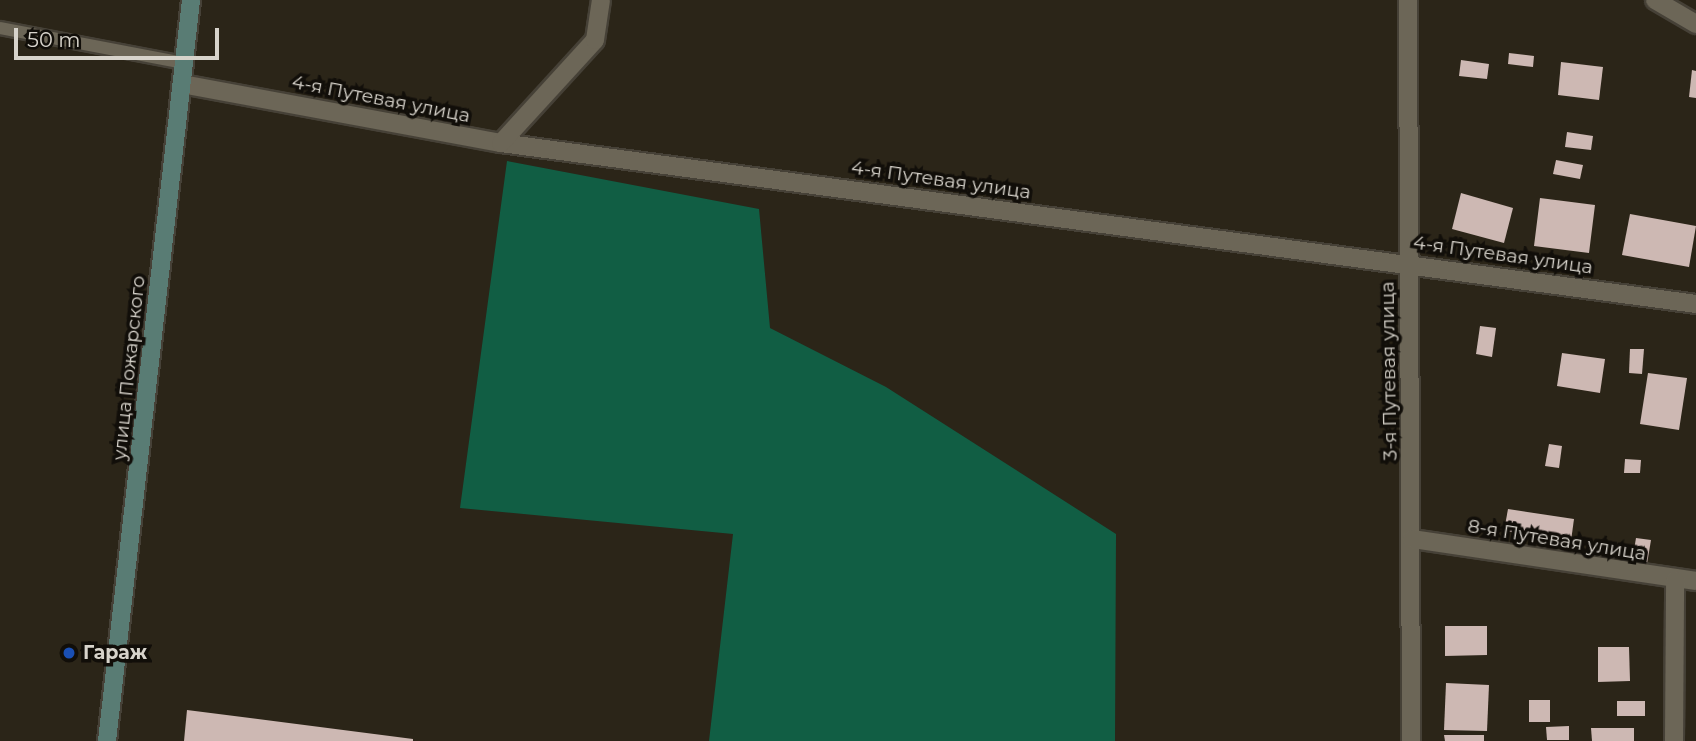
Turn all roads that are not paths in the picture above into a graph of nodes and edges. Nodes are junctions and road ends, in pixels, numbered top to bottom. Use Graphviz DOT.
graph roads {
  1 [pos="191,0"];
  2 [pos="601,0"];
  3 [pos="1408,0"];
  4 [pos="1655,0"];
  5 [pos="1696,24"];
  6 [pos="0,28"];
  7 [pos="184,63"];
  8 [pos="182,84"];
  9 [pos="500,143"];
  10 [pos="1408,262"];
  11 [pos="1696,304"];
  12 [pos="1412,538"];
  13 [pos="1675,580"];
  14 [pos="1696,581"];
  15 [pos="107,741"];
  16 [pos="1411,741"];
  17 [pos="1674,741"];
  1 -- 7 [label="street, улица Пожарского"];
  2 -- 9 [label="street"];
  3 -- 10 [label="street, 3-я Путевая улица"];
  4 -- 5 [label="street"];
  6 -- 7 [label="lane"];
  7 -- 8 [label="street, улица Пожарского"];
  8 -- 9 [label="street, 4-я Путевая улица"];
  8 -- 15 [label="street, улица Пожарского"];
  9 -- 10 [label="street, 4-я Путевая улица"];
  10 -- 11 [label="street, 4-я Путевая улица"];
  10 -- 12 [label="street, 3-я Путевая улица"];
  12 -- 13 [label="street, 8-я Путевая улица"];
  12 -- 16 [label="street, 3-я Путевая улица"];
  13 -- 14 [label="street, 8-я Путевая улица"];
  13 -- 17 [label="street"];
}
